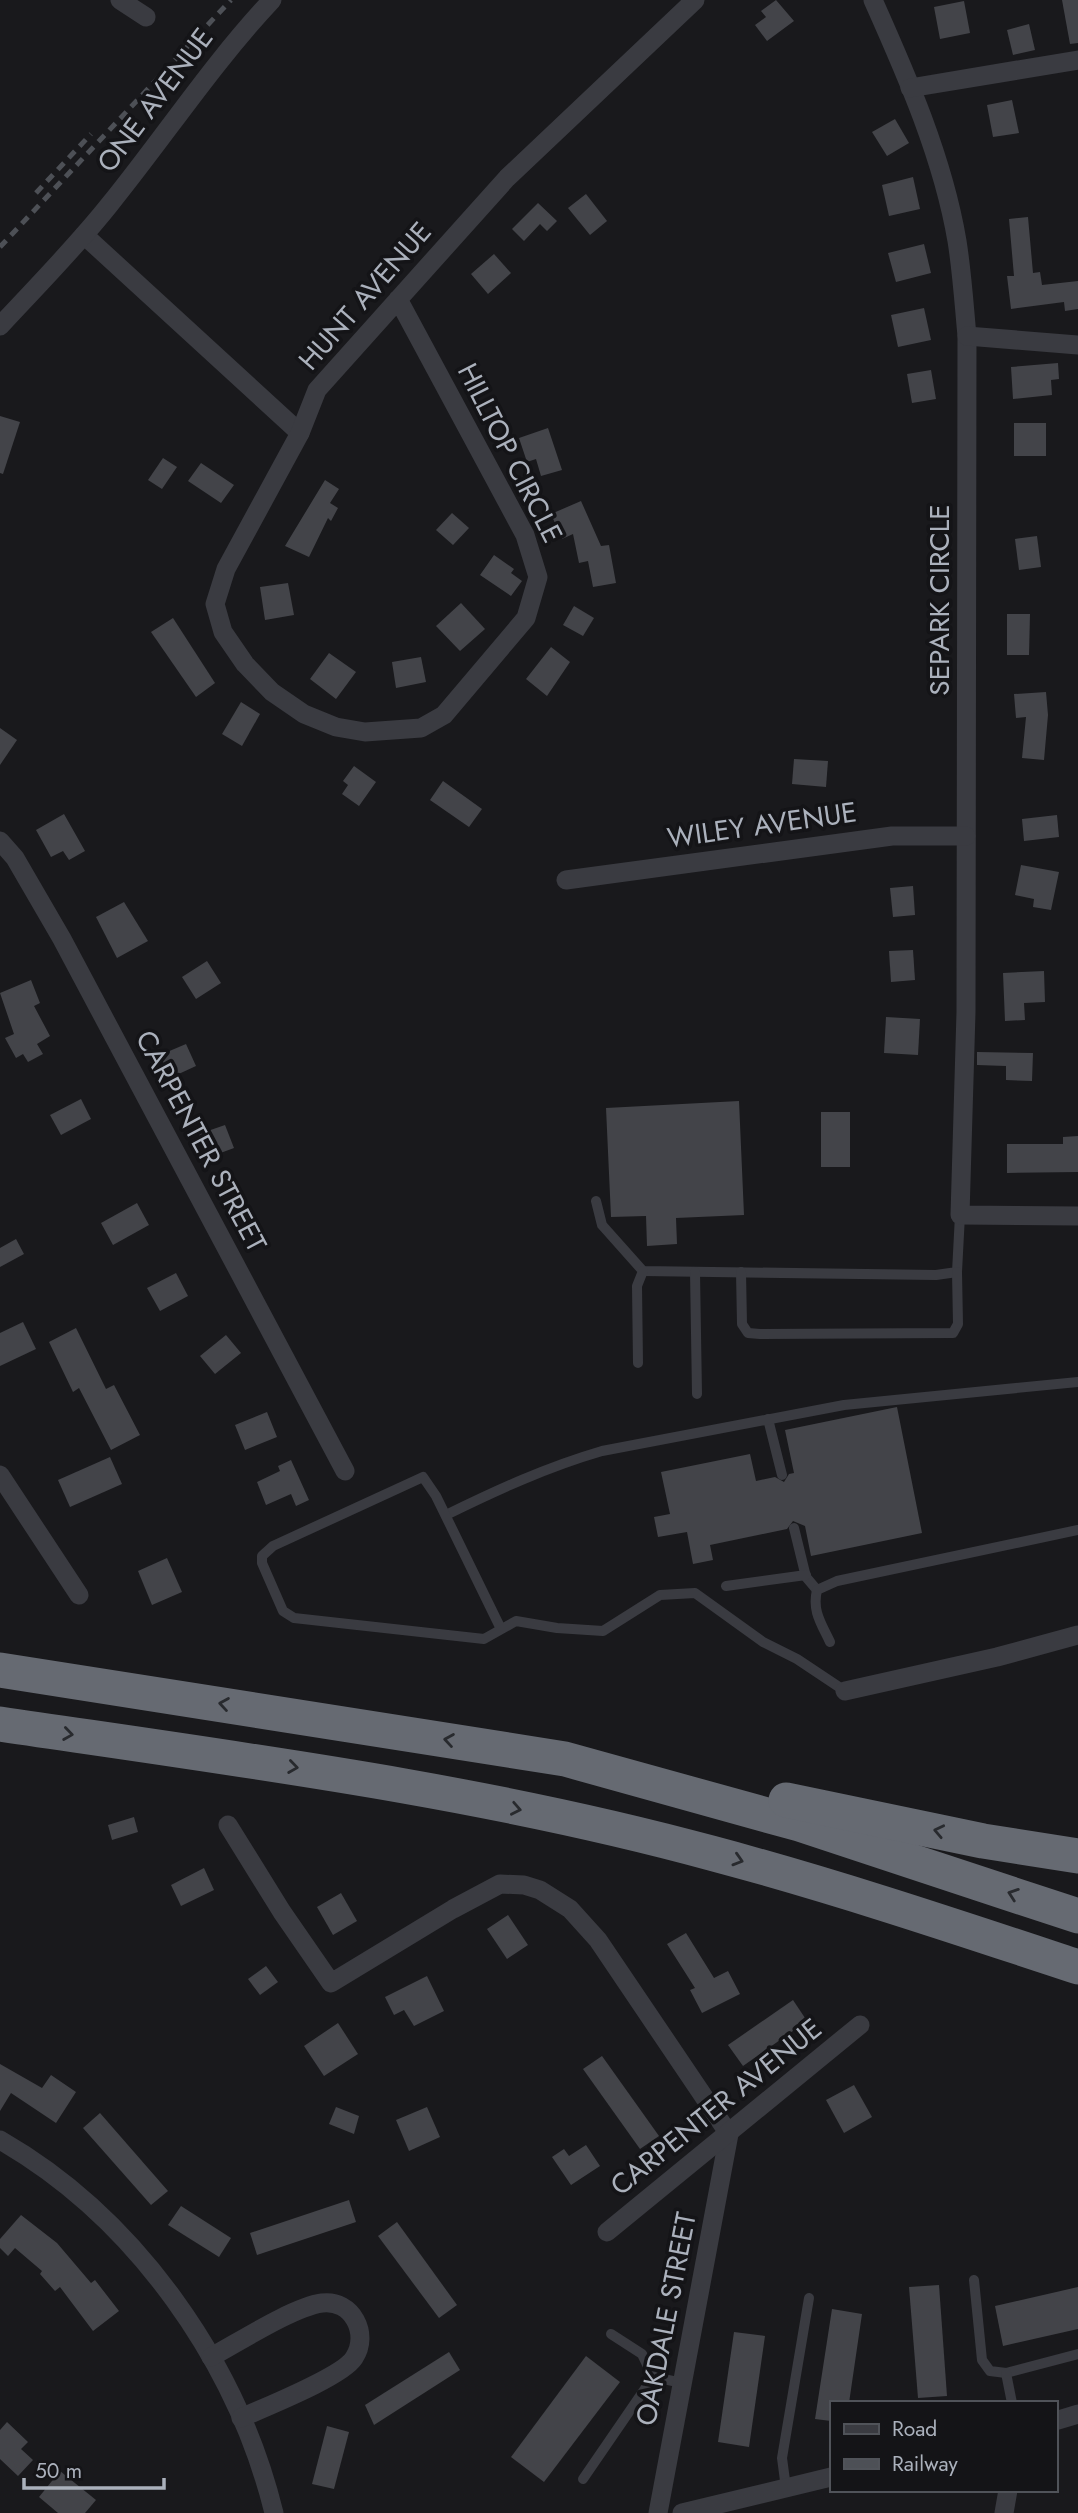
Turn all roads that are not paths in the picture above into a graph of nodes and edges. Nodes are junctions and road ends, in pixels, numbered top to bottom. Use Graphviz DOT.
graph roads {
  1 [pos="120,0"];
  2 [pos="272,0"];
  3 [pos="695,0"];
  4 [pos="873,0"];
  5 [pos="146,17"];
  6 [pos="1078,60"];
  7 [pos="910,88"];
  8 [pos="84,235"];
  9 [pos="398,299"];
  10 [pos="0,326"];
  11 [pos="967,336"];
  12 [pos="1078,345"];
  13 [pos="300,433"];
  14 [pos="966,836"];
  15 [pos="0,841"];
  16 [pos="566,880"];
  17 [pos="596,1201"];
  18 [pos="961,1215"];
  19 [pos="1078,1216"];
  20 [pos="643,1271"];
  21 [pos="695,1272"];
  22 [pos="741,1272"];
  23 [pos="957,1272"];
  24 [pos="638,1363"];
  25 [pos="1078,1382"];
  26 [pos="697,1394"];
  27 [pos="768,1419"];
  28 [pos="345,1471"];
  29 [pos="0,1475"];
  30 [pos="782,1475"];
  31 [pos="446,1515"];
  32 [pos="794,1528"];
  33 [pos="1078,1530"];
  34 [pos="806,1575"];
  35 [pos="726,1586"];
  36 [pos="817,1590"];
  37 [pos="79,1595"];
  38 [pos="501,1629"];
  39 [pos="1078,1635"];
  40 [pos="831,1642"];
  41 [pos="0,1670"];
  42 [pos="845,1691"];
  43 [pos="0,1724"];
  44 [pos="565,1759"];
  45 [pos="228,1825"];
  46 [pos="1078,1856"];
  47 [pos="1078,1916"];
  48 [pos="979,1934"];
  49 [pos="1078,1967"];
  50 [pos="1078,1991"];
  51 [pos="860,2025"];
  52 [pos="729,2134"];
  53 [pos="0,2140"];
  54 [pos="607,2232"];
  55 [pos="974,2280"];
  56 [pos="808,2298"];
  57 [pos="611,2334"];
  58 [pos="1078,2354"];
  59 [pos="211,2357"];
  60 [pos="1006,2373"];
  61 [pos="653,2377"];
  62 [pos="683,2384"];
  63 [pos="1012,2401"];
  64 [pos="1078,2414"];
  65 [pos="241,2418"];
  66 [pos="1057,2420"];
  67 [pos="830,2477"];
  68 [pos="583,2479"];
  69 [pos="786,2488"];
  70 [pos="1008,2492"];
  71 [pos="274,2513"];
  72 [pos="658,2513"];
  73 [pos="682,2513"];
  74 [pos="1004,2513"];
  1 -- 5 [label="street"];
  2 -- 8 [label="street, ONE AVENUE"];
  3 -- 9 [label="street, HUNT AVENUE"];
  4 -- 7 [label="street, SEPARK CIRCLE"];
  6 -- 7 [label="street"];
  7 -- 11 [label="street, SEPARK CIRCLE"];
  8 -- 10 [label="street, ONE AVENUE"];
  8 -- 13 [label="street"];
  9 -- 13 [label="street, HUNT AVENUE"];
  9 -- 13 [label="street, HILLTOP CIRCLE"];
  11 -- 12 [label="street"];
  11 -- 14 [label="street, SEPARK CIRCLE"];
  14 -- 16 [label="street, WILEY AVENUE"];
  14 -- 18 [label="street, SEPARK CIRCLE"];
  15 -- 28 [label="street, CARPENTER STREET"];
  17 -- 20 [label="lane"];
  18 -- 19 [label="street"];
  18 -- 23 [label="lane"];
  20 -- 21 [label="lane"];
  20 -- 24 [label="lane"];
  21 -- 22 [label="lane"];
  21 -- 26 [label="lane"];
  22 -- 23 [label="lane"];
  22 -- 23 [label="lane"];
  25 -- 27 [label="lane"];
  27 -- 30 [label="lane"];
  27 -- 31 [label="lane"];
  29 -- 37 [label="street"];
  31 -- 38 [label="lane"];
  31 -- 38 [label="lane"];
  32 -- 34 [label="lane"];
  33 -- 36 [label="lane"];
  34 -- 35 [label="lane"];
  34 -- 36 [label="lane"];
  36 -- 40 [label="lane"];
  38 -- 42 [label="lane"];
  39 -- 42 [label="street"];
  44 -- 41 [label="highway, one-way"];
  43 -- 48 [label="highway, one-way"];
  46 -- 44 [label="highway, one-way"];
  47 -- 44 [label="highway, one-way"];
  45 -- 52 [label="street"];
  48 -- 49 [label="highway"];
  48 -- 50 [label="highway"];
  51 -- 52 [label="street, CARPENTER AVENUE"];
  52 -- 54 [label="street, CARPENTER AVENUE"];
  52 -- 62 [label="street, OAKDALE STREET"];
  53 -- 59 [label="street"];
  55 -- 60 [label="lane"];
  56 -- 69 [label="lane"];
  57 -- 61 [label="lane"];
  58 -- 60 [label="lane"];
  59 -- 65 [label="street"];
  59 -- 65 [label="street"];
  60 -- 63 [label="lane"];
  61 -- 62 [label="lane"];
  61 -- 68 [label="lane"];
  62 -- 72 [label="street, OAKDALE STREET"];
  64 -- 66 [label="street"];
  65 -- 71 [label="street"];
  67 -- 69 [label="street"];
  69 -- 73 [label="street"];
  70 -- 74 [label="street"];
}
